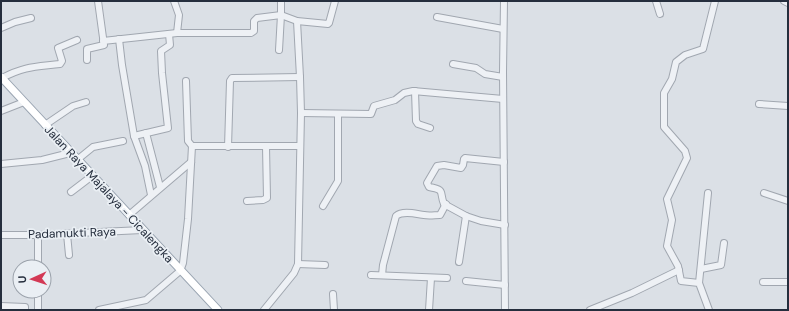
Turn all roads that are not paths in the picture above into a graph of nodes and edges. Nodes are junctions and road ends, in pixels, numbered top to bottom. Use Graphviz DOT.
graph roads {
  1 [pos="98,1"];
  2 [pos="174,1"];
  3 [pos="281,1"];
  4 [pos="335,1"];
  5 [pos="504,1"];
  6 [pos="656,1"];
  7 [pos="716,1"];
  8 [pos="784,1"];
  9 [pos="788,3"];
  10 [pos="660,14"];
  11 [pos="281,15"];
  12 [pos="437,17"];
  13 [pos="31,18"];
  14 [pos="296,21"];
  15 [pos="1,28"];
  16 [pos="503,29"];
  17 [pos="178,33"];
  18 [pos="169,34"];
  19 [pos="119,39"];
  20 [pos="77,40"];
  21 [pos="103,41"];
  22 [pos="279,50"];
  23 [pos="87,60"];
  24 [pos="453,64"];
  25 [pos="300,77"];
  26 [pos="503,77"];
  27 [pos="2,78"];
  28 [pos="186,81"];
  29 [pos="415,91"];
  30 [pos="503,99"];
  31 [pos="24,102"];
  32 [pos="86,102"];
  33 [pos="759,104"];
  34 [pos="788,106"];
  35 [pos="1,111"];
  36 [pos="301,113"];
  37 [pos="338,114"];
  38 [pos="45,125"];
  39 [pos="430,128"];
  40 [pos="146,133"];
  41 [pos="134,136"];
  42 [pos="123,141"];
  43 [pos="192,146"];
  44 [pos="266,146"];
  45 [pos="300,146"];
  46 [pos="228,147"];
  47 [pos="70,152"];
  48 [pos="78,160"];
  49 [pos="191,162"];
  50 [pos="504,162"];
  51 [pos="1,164"];
  52 [pos="92,176"];
  53 [pos="160,187"];
  54 [pos="71,192"];
  55 [pos="708,193"];
  56 [pos="764,193"];
  57 [pos="151,195"];
  58 [pos="247,201"];
  59 [pos="788,201"];
  60 [pos="446,204"];
  61 [pos="323,206"];
  62 [pos="129,215"];
  63 [pos="466,216"];
  64 [pos="505,225"];
  65 [pos="142,230"];
  66 [pos="67,234"];
  67 [pos="1,235"];
  68 [pos="38,235"];
  69 [pos="724,243"];
  70 [pos="68,255"];
  71 [pos="38,259"];
  72 [pos="460,262"];
  73 [pos="298,264"];
  74 [pos="325,265"];
  75 [pos="701,269"];
  76 [pos="180,270"];
  77 [pos="679,270"];
  78 [pos="371,275"];
  79 [pos="382,275"];
  80 [pos="431,278"];
  81 [pos="447,278"];
  82 [pos="466,281"];
  83 [pos="763,282"];
  84 [pos="788,282"];
  85 [pos="699,283"];
  86 [pos="505,285"];
  87 [pos="333,294"];
  88 [pos="1,306"];
  89 [pos="25,308"];
  90 [pos="38,308"];
  91 [pos="99,310"];
  92 [pos="218,310"];
  93 [pos="264,310"];
  94 [pos="334,310"];
  95 [pos="429,310"];
  96 [pos="505,310"];
  97 [pos="590,310"];
  98 [pos="709,310"];
  1 -- 21 [label="street"];
  2 -- 17 [label="street"];
  3 -- 11 [label="street"];
  4 -- 14 [label="street"];
  5 -- 16 [label="street"];
  6 -- 10 [label="street"];
  7 -- 77 [label="street"];
  8 -- 9 [label="street"];
  11 -- 14 [label="street"];
  11 -- 17 [label="street"];
  11 -- 22 [label="street"];
  12 -- 16 [label="street"];
  13 -- 15 [label="street"];
  14 -- 25 [label="street"];
  16 -- 26 [label="street"];
  17 -- 18 [label="street"];
  18 -- 19 [label="street"];
  18 -- 40 [label="street"];
  19 -- 21 [label="street"];
  19 -- 41 [label="street"];
  20 -- 27 [label="street"];
  21 -- 23 [label="street"];
  24 -- 26 [label="street"];
  25 -- 36 [label="street"];
  25 -- 46 [label="street"];
  26 -- 30 [label="street"];
  27 -- 31 [label="main road, Jalan Raya Majalaya - Cicalengka"];
  28 -- 43 [label="street"];
  29 -- 30 [label="street"];
  29 -- 37 [label="street"];
  29 -- 39 [label="street"];
  30 -- 50 [label="street"];
  31 -- 35 [label="street"];
  31 -- 38 [label="main road, Jalan Raya Majalaya - Cicalengka"];
  32 -- 38 [label="street"];
  33 -- 34 [label="street"];
  36 -- 37 [label="street"];
  36 -- 45 [label="street"];
  37 -- 61 [label="street"];
  38 -- 47 [label="main road, Jalan Raya Majalaya - Cicalengka"];
  40 -- 41 [label="street"];
  40 -- 53 [label="street"];
  41 -- 57 [label="street"];
  42 -- 48 [label="street"];
  43 -- 46 [label="street"];
  43 -- 49 [label="street"];
  44 -- 45 [label="street"];
  44 -- 46 [label="street"];
  44 -- 58 [label="street"];
  45 -- 73 [label="street"];
  47 -- 48 [label="main road, Jalan Raya Majalaya - Cicalengka"];
  47 -- 51 [label="street"];
  48 -- 52 [label="main road, Jalan Raya Majalaya - Cicalengka"];
  49 -- 53 [label="street"];
  49 -- 76 [label="street"];
  50 -- 60 [label="street"];
  50 -- 64 [label="street"];
  52 -- 54 [label="street"];
  52 -- 62 [label="main road, Jalan Raya Majalaya - Cicalengka"];
  53 -- 57 [label="street"];
  55 -- 75 [label="street"];
  56 -- 59 [label="street"];
  57 -- 62 [label="street"];
  60 -- 63 [label="street"];
  60 -- 79 [label="street"];
  62 -- 65 [label="main road, Jalan Raya Majalaya - Cicalengka"];
  63 -- 64 [label="street"];
  63 -- 72 [label="street"];
  64 -- 86 [label="street"];
  65 -- 66 [label="street, Padamukti Raya"];
  65 -- 76 [label="main road, Jalan Raya Majalaya - Cicalengka"];
  66 -- 68 [label="street, Padamukti Raya"];
  66 -- 70 [label="street"];
  67 -- 68 [label="street, Padamukti Raya"];
  68 -- 71 [label="street"];
  69 -- 75 [label="street"];
  73 -- 74 [label="street"];
  73 -- 93 [label="street"];
  75 -- 85 [label="street"];
  76 -- 91 [label="street"];
  76 -- 92 [label="main road, Jalan Raya Majalaya - Cicalengka"];
  77 -- 85 [label="street"];
  77 -- 97 [label="street"];
  78 -- 79 [label="street"];
  79 -- 80 [label="street"];
  80 -- 81 [label="street"];
  80 -- 95 [label="street"];
  82 -- 86 [label="street"];
  83 -- 84 [label="street"];
  85 -- 98 [label="street"];
  86 -- 96 [label="street"];
  87 -- 94 [label="street"];
  88 -- 89 [label="street"];
  89 -- 90 [label="street"];
}
